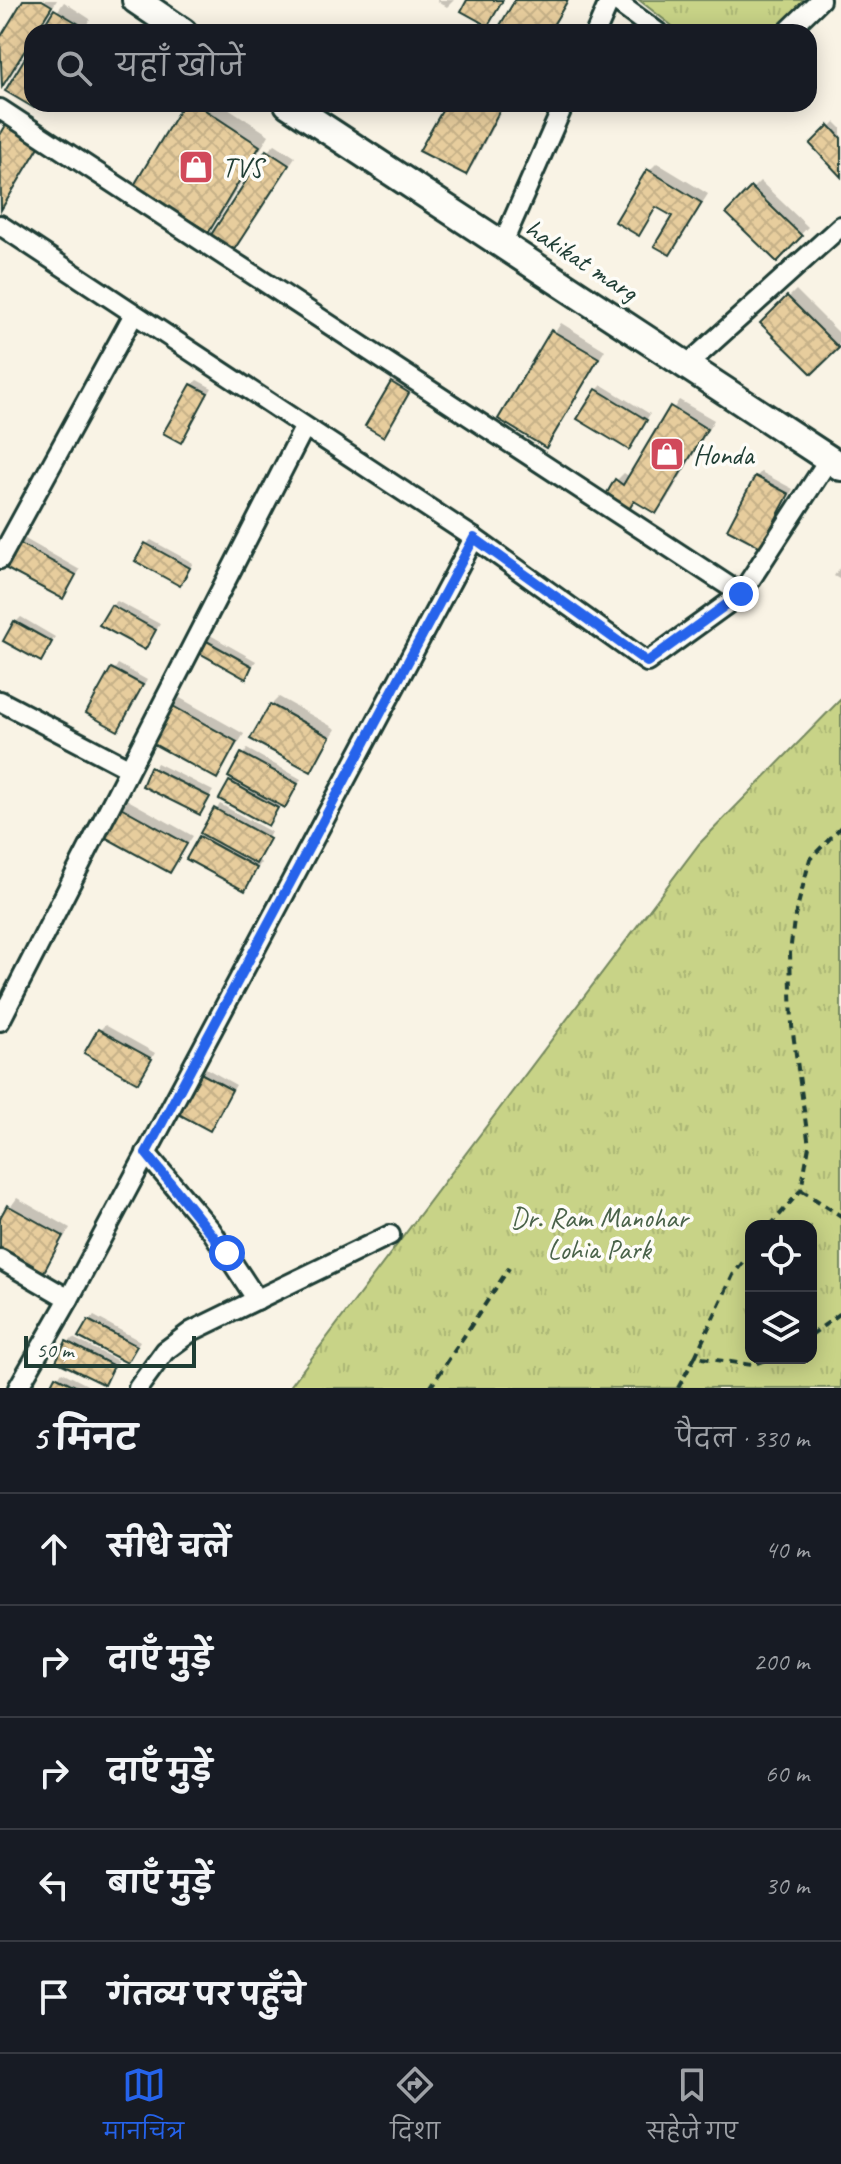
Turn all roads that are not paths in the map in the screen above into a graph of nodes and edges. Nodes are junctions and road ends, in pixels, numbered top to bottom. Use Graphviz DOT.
graph roads {
  1 [pos="136,0"];
  2 [pos="612,0"];
  3 [pos="820,0"];
  4 [pos="171,24"];
  5 [pos="600,24"];
  6 [pos="646,24"];
  7 [pos="795,24"];
  8 [pos="0,109"];
  9 [pos="300,112"];
  10 [pos="560,112"];
  11 [pos="0,225"];
  12 [pos="841,226"];
  13 [pos="502,245"];
  14 [pos="134,314"];
  15 [pos="687,365"];
  16 [pos="304,428"];
  17 [pos="835,463"];
  18 [pos="474,538"];
  19 [pos="0,559"];
  20 [pos="741,594"];
  21 [pos="0,701"];
  22 [pos="128,768"];
  23 [pos="0,1021"];
  24 [pos="146,1153"];
  25 [pos="390,1235"];
  26 [pos="0,1259"];
  27 [pos="69,1299"];
  28 [pos="257,1300"];
  29 [pos="18,1388"];
  30 [pos="138,1388"];
  1 -- 4 [label="street"];
  2 -- 5 [label="street"];
  2 -- 6 [label="street"];
  3 -- 7 [label="street"];
  8 -- 20 [label="street"];
  9 -- 13 [label="street, hakikat marg"];
  10 -- 13 [label="street"];
  11 -- 14 [label="street"];
  12 -- 15 [label="street"];
  13 -- 15 [label="street, hakikat marg"];
  14 -- 16 [label="street"];
  14 -- 19 [label="street"];
  15 -- 17 [label="street, hakikat marg"];
  16 -- 18 [label="street"];
  16 -- 22 [label="street"];
  17 -- 20 [label="street"];
  18 -- 20 [label="street"];
  18 -- 24 [label="street"];
  21 -- 22 [label="street"];
  22 -- 23 [label="street"];
  24 -- 27 [label="street"];
  24 -- 28 [label="street"];
  25 -- 28 [label="street"];
  26 -- 27 [label="street"];
  27 -- 29 [label="street"];
  28 -- 30 [label="street"];
}
